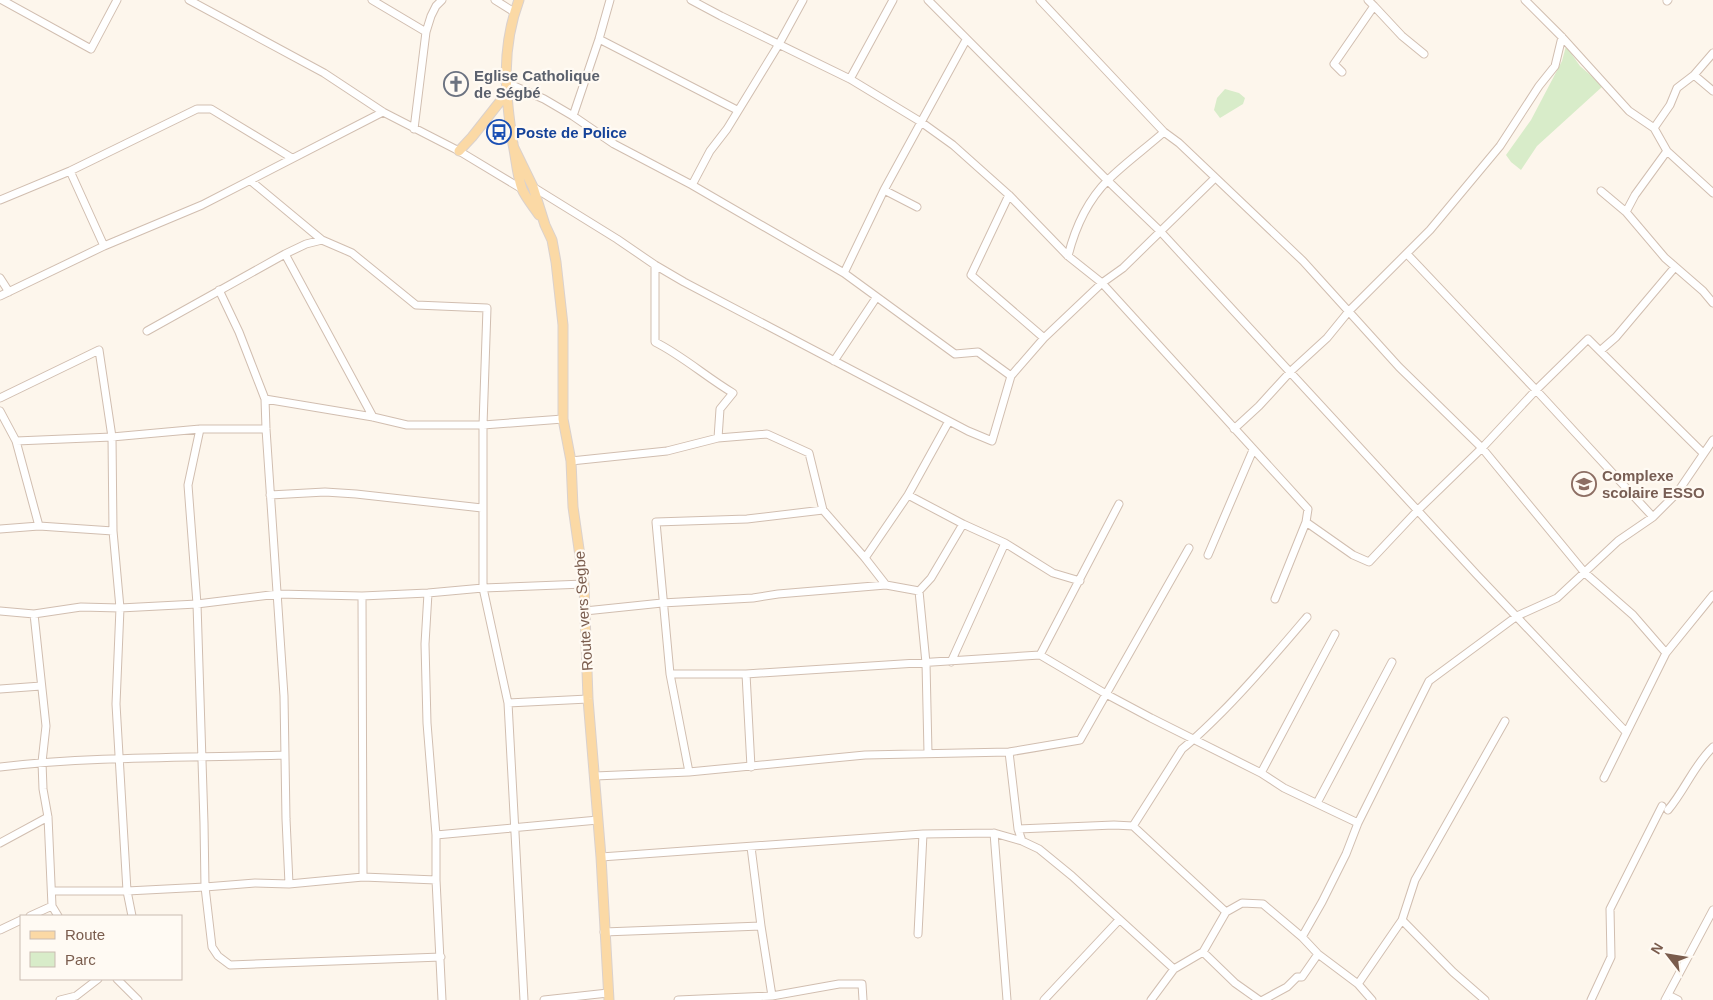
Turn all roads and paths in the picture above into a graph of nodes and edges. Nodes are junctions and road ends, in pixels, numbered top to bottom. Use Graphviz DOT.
graph roads {
  1 [pos="2,0"];
  2 [pos="117,0"];
  3 [pos="189,0"];
  4 [pos="372,0"];
  5 [pos="442,0"];
  6 [pos="494,0"];
  7 [pos="519,0"];
  8 [pos="610,0"];
  9 [pos="691,0"];
  10 [pos="803,0"];
  11 [pos="893,0"];
  12 [pos="928,0"];
  13 [pos="1040,0"];
  14 [pos="1368,0"];
  15 [pos="1525,0"];
  16 [pos="1374,6"];
  17 [pos="514,12"];
  18 [pos="426,32"];
  19 [pos="1562,36"];
  20 [pos="600,39"];
  21 [pos="966,40"];
  22 [pos="780,44"];
  23 [pos="1713,53"];
  24 [pos="1424,54"];
  25 [pos="1342,72"];
  26 [pos="1694,75"];
  27 [pos="850,79"];
  28 [pos="505,82"];
  29 [pos="1713,91"];
  30 [pos="506,94"];
  31 [pos="738,110"];
  32 [pos="383,112"];
  33 [pos="573,116"];
  34 [pos="921,122"];
  35 [pos="1654,128"];
  36 [pos="414,129"];
  37 [pos="1164,132"];
  38 [pos="514,148"];
  39 [pos="459,150"];
  40 [pos="1667,152"];
  41 [pos="292,158"];
  42 [pos="70,171"];
  43 [pos="1215,178"];
  44 [pos="1107,180"];
  45 [pos="251,181"];
  46 [pos="692,185"];
  47 [pos="533,187"];
  48 [pos="522,189"];
  49 [pos="884,190"];
  50 [pos="1601,191"];
  51 [pos="1713,193"];
  52 [pos="1009,195"];
  53 [pos="0,200"];
  54 [pos="917,207"];
  55 [pos="1626,212"];
  56 [pos="545,226"];
  57 [pos="1160,230"];
  58 [pos="322,240"];
  59 [pos="104,246"];
  60 [pos="285,254"];
  61 [pos="1407,254"];
  62 [pos="1068,256"];
  63 [pos="655,265"];
  64 [pos="1675,267"];
  65 [pos="844,273"];
  66 [pos="0,278"];
  67 [pos="1102,283"];
  68 [pos="219,290"];
  69 [pos="8,292"];
  70 [pos="0,296"];
  71 [pos="876,298"];
  72 [pos="1713,303"];
  73 [pos="1349,311"];
  74 [pos="147,332"];
  75 [pos="1044,338"];
  76 [pos="1600,351"];
  77 [pos="834,361"];
  78 [pos="1291,371"];
  79 [pos="1011,376"];
  80 [pos="1536,390"];
  81 [pos="0,398"];
  82 [pos="265,399"];
  83 [pos="0,411"];
  84 [pos="373,417"];
  85 [pos="563,419"];
  86 [pos="949,421"];
  87 [pos="483,425"];
  88 [pos="200,428"];
  89 [pos="1234,429"];
  90 [pos="266,430"];
  91 [pos="112,436"];
  92 [pos="718,438"];
  93 [pos="1713,440"];
  94 [pos="16,441"];
  95 [pos="1482,448"];
  96 [pos="1253,450"];
  97 [pos="1703,453"];
  98 [pos="571,461"];
  99 [pos="270,495"];
  100 [pos="908,495"];
  101 [pos="1119,504"];
  102 [pos="482,508"];
  103 [pos="823,510"];
  104 [pos="1418,510"];
  105 [pos="1653,517"];
  106 [pos="1306,522"];
  107 [pos="963,524"];
  108 [pos="39,526"];
  109 [pos="0,529"];
  110 [pos="113,531"];
  111 [pos="1005,543"];
  112 [pos="1189,548"];
  113 [pos="1208,554"];
  114 [pos="865,558"];
  115 [pos="1584,573"];
  116 [pos="1080,581"];
  117 [pos="584,584"];
  118 [pos="886,585"];
  119 [pos="483,588"];
  120 [pos="919,591"];
  121 [pos="428,593"];
  122 [pos="278,594"];
  123 [pos="1713,595"];
  124 [pos="362,596"];
  125 [pos="1274,599"];
  126 [pos="662,603"];
  127 [pos="197,604"];
  128 [pos="120,608"];
  129 [pos="0,611"];
  130 [pos="585,611"];
  131 [pos="34,614"];
  132 [pos="1517,616"];
  133 [pos="1307,617"];
  134 [pos="1335,634"];
  135 [pos="1666,653"];
  136 [pos="1040,655"];
  137 [pos="951,662"];
  138 [pos="1392,662"];
  139 [pos="926,663"];
  140 [pos="670,674"];
  141 [pos="746,674"];
  142 [pos="41,686"];
  143 [pos="0,689"];
  144 [pos="1106,694"];
  145 [pos="588,699"];
  146 [pos="508,703"];
  147 [pos="1505,721"];
  148 [pos="1626,732"];
  149 [pos="1193,741"];
  150 [pos="1713,747"];
  151 [pos="1009,752"];
  152 [pos="928,753"];
  153 [pos="286,754"];
  154 [pos="202,757"];
  155 [pos="118,759"];
  156 [pos="42,762"];
  157 [pos="0,767"];
  158 [pos="751,767"];
  159 [pos="690,772"];
  160 [pos="1261,773"];
  161 [pos="595,776"];
  162 [pos="1604,778"];
  163 [pos="1317,803"];
  164 [pos="48,817"];
  165 [pos="598,820"];
  166 [pos="1358,823"];
  167 [pos="1133,826"];
  168 [pos="515,828"];
  169 [pos="1018,829"];
  170 [pos="994,833"];
  171 [pos="923,834"];
  172 [pos="436,835"];
  173 [pos="1022,841"];
  174 [pos="0,843"];
  175 [pos="751,847"];
  176 [pos="601,856"];
  177 [pos="363,877"];
  178 [pos="436,880"];
  179 [pos="289,884"];
  180 [pos="205,887"];
  181 [pos="127,890"];
  182 [pos="53,891"];
  183 [pos="52,906"];
  184 [pos="1226,912"];
  185 [pos="1712,914"];
  186 [pos="32,915"];
  187 [pos="57,915"];
  188 [pos="132,915"];
  189 [pos="20,920"];
  190 [pos="1119,920"];
  191 [pos="1402,920"];
  192 [pos="760,926"];
  193 [pos="0,930"];
  194 [pos="604,932"];
  195 [pos="918,934"];
  196 [pos="1302,937"];
  197 [pos="1202,952"];
  198 [pos="1318,954"];
  199 [pos="441,956"];
  200 [pos="1174,969"];
  201 [pos="97,980"];
  202 [pos="118,980"];
  203 [pos="1358,984"];
  204 [pos="772,996"];
  205 [pos="608,997"];
  206 [pos="1667,998"];
  207 [pos="60,1000"];
  208 [pos="138,1000"];
  209 [pos="442,1000"];
  210 [pos="524,1000"];
  211 [pos="544,1000"];
  212 [pos="678,1000"];
  213 [pos="863,1000"];
  214 [pos="1007,1000"];
  215 [pos="1044,1000"];
  216 [pos="1150,1000"];
  217 [pos="1261,1000"];
  218 [pos="1372,1000"];
  219 [pos="1485,1000"];
  220 [pos="1591,1000"];
  221 [pos="1678,1000"];
  1 -- 2 [label="street"];
  3 -- 32 [label="street"];
  4 -- 18 [label="street"];
  5 -- 18 [label="street"];
  6 -- 17 [label="street"];
  7 -- 17 [label="main road, Route vers Segbe"];
  8 -- 20 [label="street"];
  9 -- 22 [label="street"];
  10 -- 22 [label="street"];
  11 -- 27 [label="street"];
  12 -- 21 [label="street"];
  13 -- 37 [label="street"];
  14 -- 16 [label="street"];
  15 -- 19 [label="street"];
  16 -- 24 [label="street"];
  16 -- 25 [label="street"];
  17 -- 28 [label="main road, Route vers Segbe"];
  18 -- 36 [label="street"];
  19 -- 35 [label="street"];
  19 -- 61 [label="street"];
  20 -- 31 [label="street"];
  20 -- 33 [label="street"];
  21 -- 34 [label="street"];
  21 -- 44 [label="street"];
  22 -- 27 [label="street"];
  22 -- 31 [label="street"];
  23 -- 26 [label="street"];
  26 -- 29 [label="street"];
  26 -- 35 [label="street"];
  27 -- 34 [label="street"];
  28 -- 30 [label="main road, Route vers Segbe"];
  28 -- 33 [label="street"];
  30 -- 38 [label="main road, Route vers Segbe"];
  30 -- 39 [label="main road"];
  31 -- 46 [label="street"];
  32 -- 36 [label="street"];
  32 -- 41 [label="street"];
  33 -- 46 [label="street"];
  34 -- 49 [label="street"];
  34 -- 52 [label="street"];
  35 -- 40 [label="street"];
  36 -- 39 [label="street"];
  37 -- 43 [label="street"];
  37 -- 44 [label="street"];
  38 -- 47 [label="main road, Route vers Segbe"];
  38 -- 48 [label="main road, Route vers Segbe"];
  39 -- 48 [label="street"];
  40 -- 51 [label="street"];
  40 -- 55 [label="street"];
  41 -- 42 [label="street"];
  41 -- 45 [label="street"];
  42 -- 53 [label="street"];
  42 -- 59 [label="street"];
  43 -- 57 [label="street"];
  43 -- 73 [label="street"];
  44 -- 57 [label="street"];
  44 -- 62 [label="street"];
  45 -- 58 [label="street"];
  45 -- 59 [label="street"];
  46 -- 65 [label="street"];
  47 -- 56 [label="main road, Route vers Segbe"];
  47 -- 63 [label="street"];
  48 -- 56 [label="main road, Route vers Segbe"];
  49 -- 54 [label="street"];
  49 -- 65 [label="street"];
  50 -- 55 [label="street"];
  52 -- 62 [label="street"];
  52 -- 75 [label="street"];
  55 -- 64 [label="street"];
  56 -- 85 [label="main road, Route vers Segbe"];
  57 -- 67 [label="street"];
  57 -- 78 [label="street"];
  58 -- 60 [label="street"];
  58 -- 87 [label="street"];
  59 -- 69 [label="street"];
  60 -- 68 [label="street"];
  60 -- 84 [label="street"];
  61 -- 73 [label="street"];
  61 -- 80 [label="street"];
  62 -- 67 [label="street"];
  63 -- 77 [label="street"];
  63 -- 92 [label="street"];
  64 -- 72 [label="street"];
  64 -- 76 [label="street"];
  65 -- 71 [label="street"];
  66 -- 69 [label="street"];
  67 -- 75 [label="street"];
  67 -- 89 [label="street"];
  68 -- 74 [label="street"];
  68 -- 82 [label="street"];
  69 -- 70 [label="street"];
  71 -- 77 [label="street"];
  71 -- 79 [label="street"];
  73 -- 78 [label="street"];
  73 -- 95 [label="street"];
  75 -- 79 [label="street"];
  76 -- 80 [label="street"];
  76 -- 97 [label="street"];
  77 -- 86 [label="street"];
  78 -- 89 [label="street"];
  78 -- 104 [label="street"];
  79 -- 86 [label="street"];
  80 -- 95 [label="street"];
  80 -- 105 [label="street"];
  81 -- 91 [label="street"];
  82 -- 84 [label="street"];
  82 -- 90 [label="street"];
  83 -- 94 [label="street"];
  84 -- 87 [label="street"];
  85 -- 87 [label="street"];
  85 -- 98 [label="main road, Route vers Segbe"];
  86 -- 100 [label="street"];
  87 -- 102 [label="street"];
  88 -- 90 [label="street"];
  88 -- 91 [label="street"];
  88 -- 127 [label="street"];
  89 -- 96 [label="street"];
  90 -- 99 [label="street"];
  91 -- 94 [label="street"];
  91 -- 110 [label="street"];
  92 -- 98 [label="street"];
  92 -- 103 [label="street"];
  93 -- 97 [label="street"];
  94 -- 108 [label="street"];
  95 -- 104 [label="street"];
  95 -- 115 [label="street"];
  96 -- 106 [label="street"];
  96 -- 113 [label="street"];
  97 -- 105 [label="street"];
  98 -- 117 [label="main road, Route vers Segbe"];
  99 -- 102 [label="street"];
  99 -- 122 [label="street"];
  100 -- 107 [label="street"];
  100 -- 114 [label="street"];
  101 -- 116 [label="street"];
  102 -- 119 [label="street"];
  103 -- 114 [label="street"];
  103 -- 126 [label="street"];
  104 -- 106 [label="street"];
  104 -- 132 [label="street"];
  105 -- 115 [label="street"];
  106 -- 125 [label="street"];
  107 -- 111 [label="street"];
  107 -- 120 [label="street"];
  108 -- 109 [label="street"];
  108 -- 110 [label="street"];
  110 -- 128 [label="street"];
  111 -- 116 [label="street"];
  111 -- 137 [label="street"];
  112 -- 144 [label="street"];
  114 -- 118 [label="street"];
  115 -- 132 [label="street"];
  115 -- 135 [label="street"];
  116 -- 136 [label="street"];
  117 -- 119 [label="street"];
  117 -- 130 [label="main road, Route vers Segbe"];
  118 -- 120 [label="street"];
  118 -- 126 [label="street"];
  119 -- 121 [label="street"];
  119 -- 146 [label="street"];
  120 -- 139 [label="street"];
  121 -- 124 [label="street"];
  121 -- 172 [label="street"];
  122 -- 124 [label="street"];
  122 -- 127 [label="street"];
  122 -- 153 [label="street"];
  123 -- 135 [label="street"];
  124 -- 177 [label="street"];
  126 -- 130 [label="street"];
  126 -- 140 [label="street"];
  127 -- 128 [label="street"];
  127 -- 154 [label="street"];
  128 -- 131 [label="street"];
  128 -- 155 [label="street"];
  129 -- 131 [label="street"];
  130 -- 145 [label="main road, Route vers Segbe"];
  131 -- 142 [label="street"];
  132 -- 148 [label="street"];
  132 -- 166 [label="street"];
  133 -- 149 [label="street"];
  134 -- 160 [label="street"];
  135 -- 148 [label="street"];
  136 -- 137 [label="street"];
  136 -- 144 [label="street"];
  137 -- 139 [label="street"];
  138 -- 163 [label="street"];
  139 -- 141 [label="street"];
  139 -- 152 [label="street"];
  140 -- 141 [label="street"];
  140 -- 159 [label="street"];
  141 -- 158 [label="street"];
  142 -- 143 [label="street"];
  142 -- 156 [label="street"];
  144 -- 149 [label="street"];
  144 -- 151 [label="street"];
  145 -- 146 [label="street"];
  145 -- 161 [label="main road, Route vers Segbe"];
  146 -- 168 [label="street"];
  147 -- 191 [label="street"];
  148 -- 162 [label="street"];
  149 -- 160 [label="street"];
  149 -- 167 [label="street"];
  150 -- 220 [label="street"];
  151 -- 152 [label="street"];
  151 -- 169 [label="street"];
  152 -- 158 [label="street"];
  153 -- 154 [label="street"];
  153 -- 179 [label="street"];
  154 -- 155 [label="street"];
  154 -- 180 [label="street"];
  155 -- 156 [label="street"];
  155 -- 181 [label="street"];
  156 -- 157 [label="street"];
  156 -- 164 [label="street"];
  158 -- 159 [label="street"];
  159 -- 161 [label="street"];
  160 -- 163 [label="street"];
  161 -- 165 [label="main road, Route vers Segbe"];
  163 -- 166 [label="street"];
  164 -- 174 [label="street"];
  164 -- 182 [label="street"];
  165 -- 168 [label="street"];
  165 -- 176 [label="main road, Route vers Segbe"];
  166 -- 196 [label="street"];
  167 -- 169 [label="street"];
  167 -- 184 [label="street"];
  168 -- 172 [label="street"];
  168 -- 210 [label="street"];
  169 -- 173 [label="street"];
  170 -- 171 [label="street"];
  170 -- 173 [label="street"];
  170 -- 214 [label="street"];
  171 -- 175 [label="street"];
  171 -- 195 [label="street"];
  172 -- 178 [label="street"];
  173 -- 190 [label="street"];
  175 -- 176 [label="street"];
  175 -- 192 [label="street"];
  176 -- 194 [label="main road, Route vers Segbe"];
  177 -- 178 [label="street"];
  177 -- 179 [label="street"];
  178 -- 199 [label="street"];
  179 -- 180 [label="street"];
  180 -- 181 [label="street"];
  180 -- 199 [label="street"];
  181 -- 182 [label="street"];
  181 -- 188 [label="street"];
  182 -- 183 [label="street"];
  183 -- 186 [label="street"];
  183 -- 187 [label="street"];
  184 -- 196 [label="street"];
  184 -- 197 [label="street"];
  185 -- 206 [label="street"];
  189 -- 193 [label="street"];
  190 -- 200 [label="street"];
  190 -- 215 [label="street"];
  191 -- 203 [label="street"];
  191 -- 219 [label="street"];
  192 -- 194 [label="street"];
  192 -- 204 [label="street"];
  194 -- 205 [label="main road, Route vers Segbe"];
  196 -- 198 [label="street"];
  197 -- 200 [label="street"];
  197 -- 217 [label="street"];
  198 -- 203 [label="street"];
  198 -- 217 [label="street"];
  199 -- 209 [label="street"];
  200 -- 216 [label="street"];
  201 -- 207 [label="street"];
  202 -- 208 [label="street"];
  203 -- 218 [label="street"];
  204 -- 212 [label="street"];
  204 -- 213 [label="street"];
  205 -- 211 [label="street"];
  206 -- 221 [label="street"];
}
